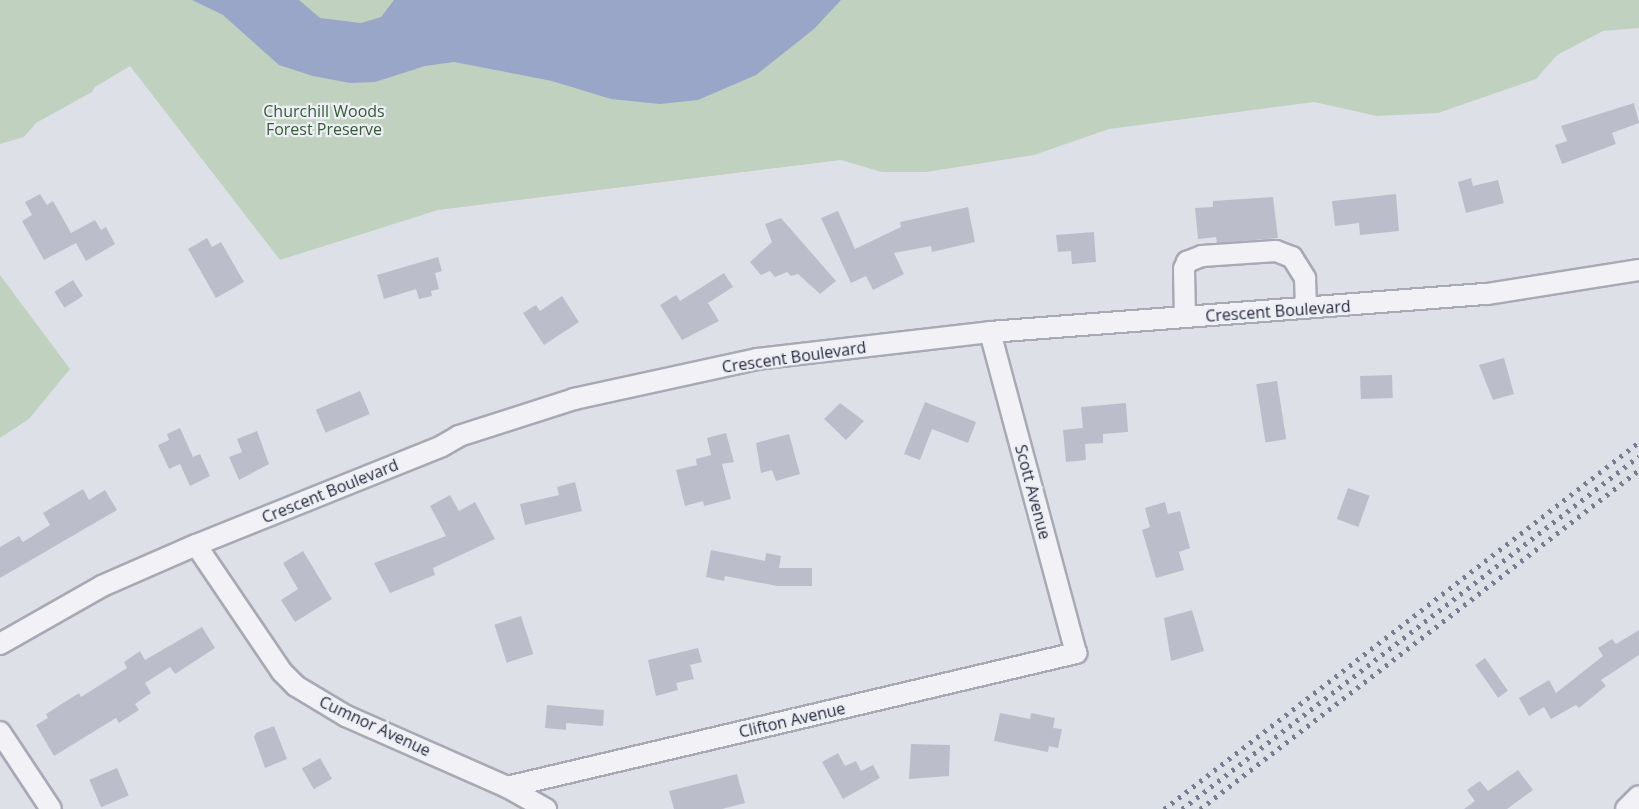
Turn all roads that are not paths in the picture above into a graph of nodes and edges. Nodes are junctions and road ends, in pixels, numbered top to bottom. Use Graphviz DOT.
graph roads {
  1 [pos="1639,270"];
  2 [pos="1306,308"];
  3 [pos="1185,317"];
  4 [pos="990,332"];
  5 [pos="196,545"];
  6 [pos="0,644"];
  7 [pos="1076,653"];
  8 [pos="0,732"];
  9 [pos="507,788"];
  10 [pos="1639,796"];
  11 [pos="51,809"];
  12 [pos="546,809"];
  13 [pos="1626,809"];
  1 -- 2 [label="street, Crescent Boulevard"];
  2 -- 3 [label="street, Crescent Boulevard"];
  2 -- 3 [label="street"];
  3 -- 4 [label="street, Crescent Boulevard"];
  4 -- 5 [label="street, Crescent Boulevard"];
  4 -- 7 [label="street, Scott Avenue"];
  5 -- 6 [label="street, Crescent Boulevard"];
  5 -- 9 [label="street, Cumnor Avenue"];
  7 -- 9 [label="street, Clifton Avenue"];
  8 -- 11 [label="street"];
  9 -- 12 [label="street, Cumnor Avenue"];
  10 -- 13 [label="street"];
}
